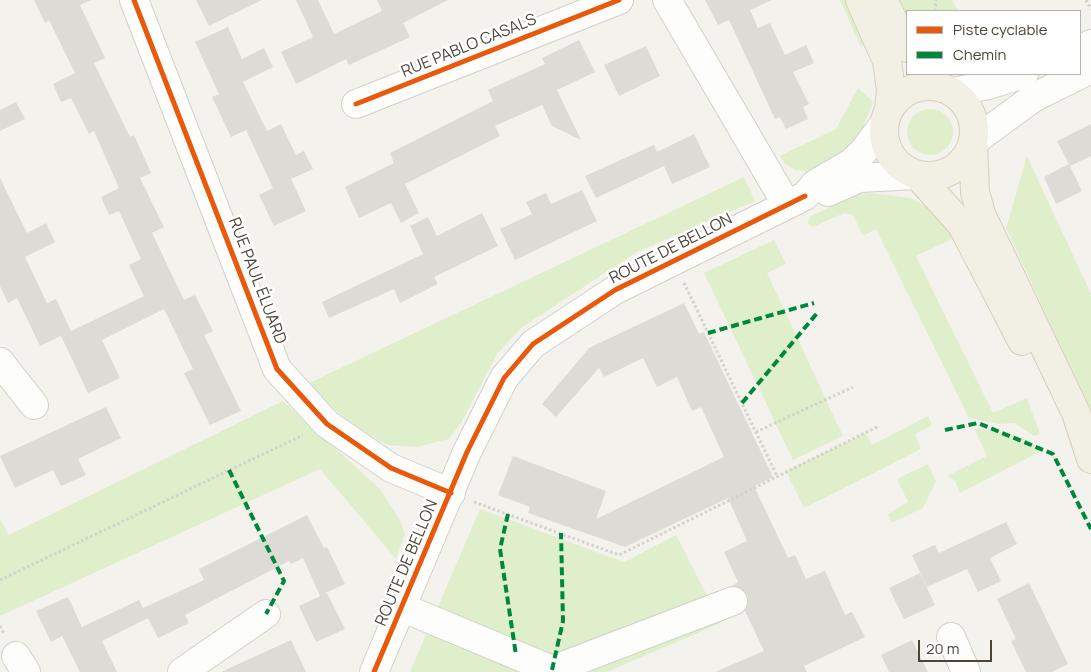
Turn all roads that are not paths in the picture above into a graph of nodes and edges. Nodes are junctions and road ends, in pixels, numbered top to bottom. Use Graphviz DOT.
graph roads {
  1 [pos="134,0"];
  2 [pos="619,0"];
  3 [pos="667,0"];
  4 [pos="860,0"];
  5 [pos="883,0"];
  6 [pos="906,46"];
  7 [pos="1021,75"];
  8 [pos="1079,75"];
  9 [pos="940,84"];
  10 [pos="356,104"];
  11 [pos="886,117"];
  12 [pos="973,142"];
  13 [pos="917,175"];
  14 [pos="796,200"];
  15 [pos="0,362"];
  16 [pos="34,405"];
  17 [pos="1091,460"];
  18 [pos="451,493"];
  19 [pos="733,602"];
  20 [pos="402,607"];
  21 [pos="266,614"];
  22 [pos="951,637"];
  23 [pos="182,672"];
  24 [pos="374,672"];
  25 [pos="966,672"];
  1 -- 18 [label="street, RUE PAUL ÉLUARD"];
  2 -- 10 [label="street, RUE PABLO CASALS"];
  3 -- 14 [label="street"];
  4 -- 11 [label="main road"];
  5 -- 6 [label="main road"];
  7 -- 9 [label="street"];
  8 -- 12 [label="street"];
  9 -- 11 [label="main road"];
  9 -- 12 [label="main road"];
  11 -- 13 [label="main road"];
  11 -- 14 [label="street, ROUTE DE BELLON"];
  12 -- 13 [label="main road"];
  12 -- 17 [label="main road"];
  13 -- 14 [label="street, ROUTE DE BELLON"];
  13 -- 17 [label="main road"];
  14 -- 18 [label="street, ROUTE DE BELLON"];
  15 -- 16 [label="street"];
  18 -- 20 [label="street, ROUTE DE BELLON"];
  19 -- 20 [label="street"];
  20 -- 24 [label="street, ROUTE DE BELLON"];
  21 -- 23 [label="street"];
  22 -- 25 [label="street"];
}
